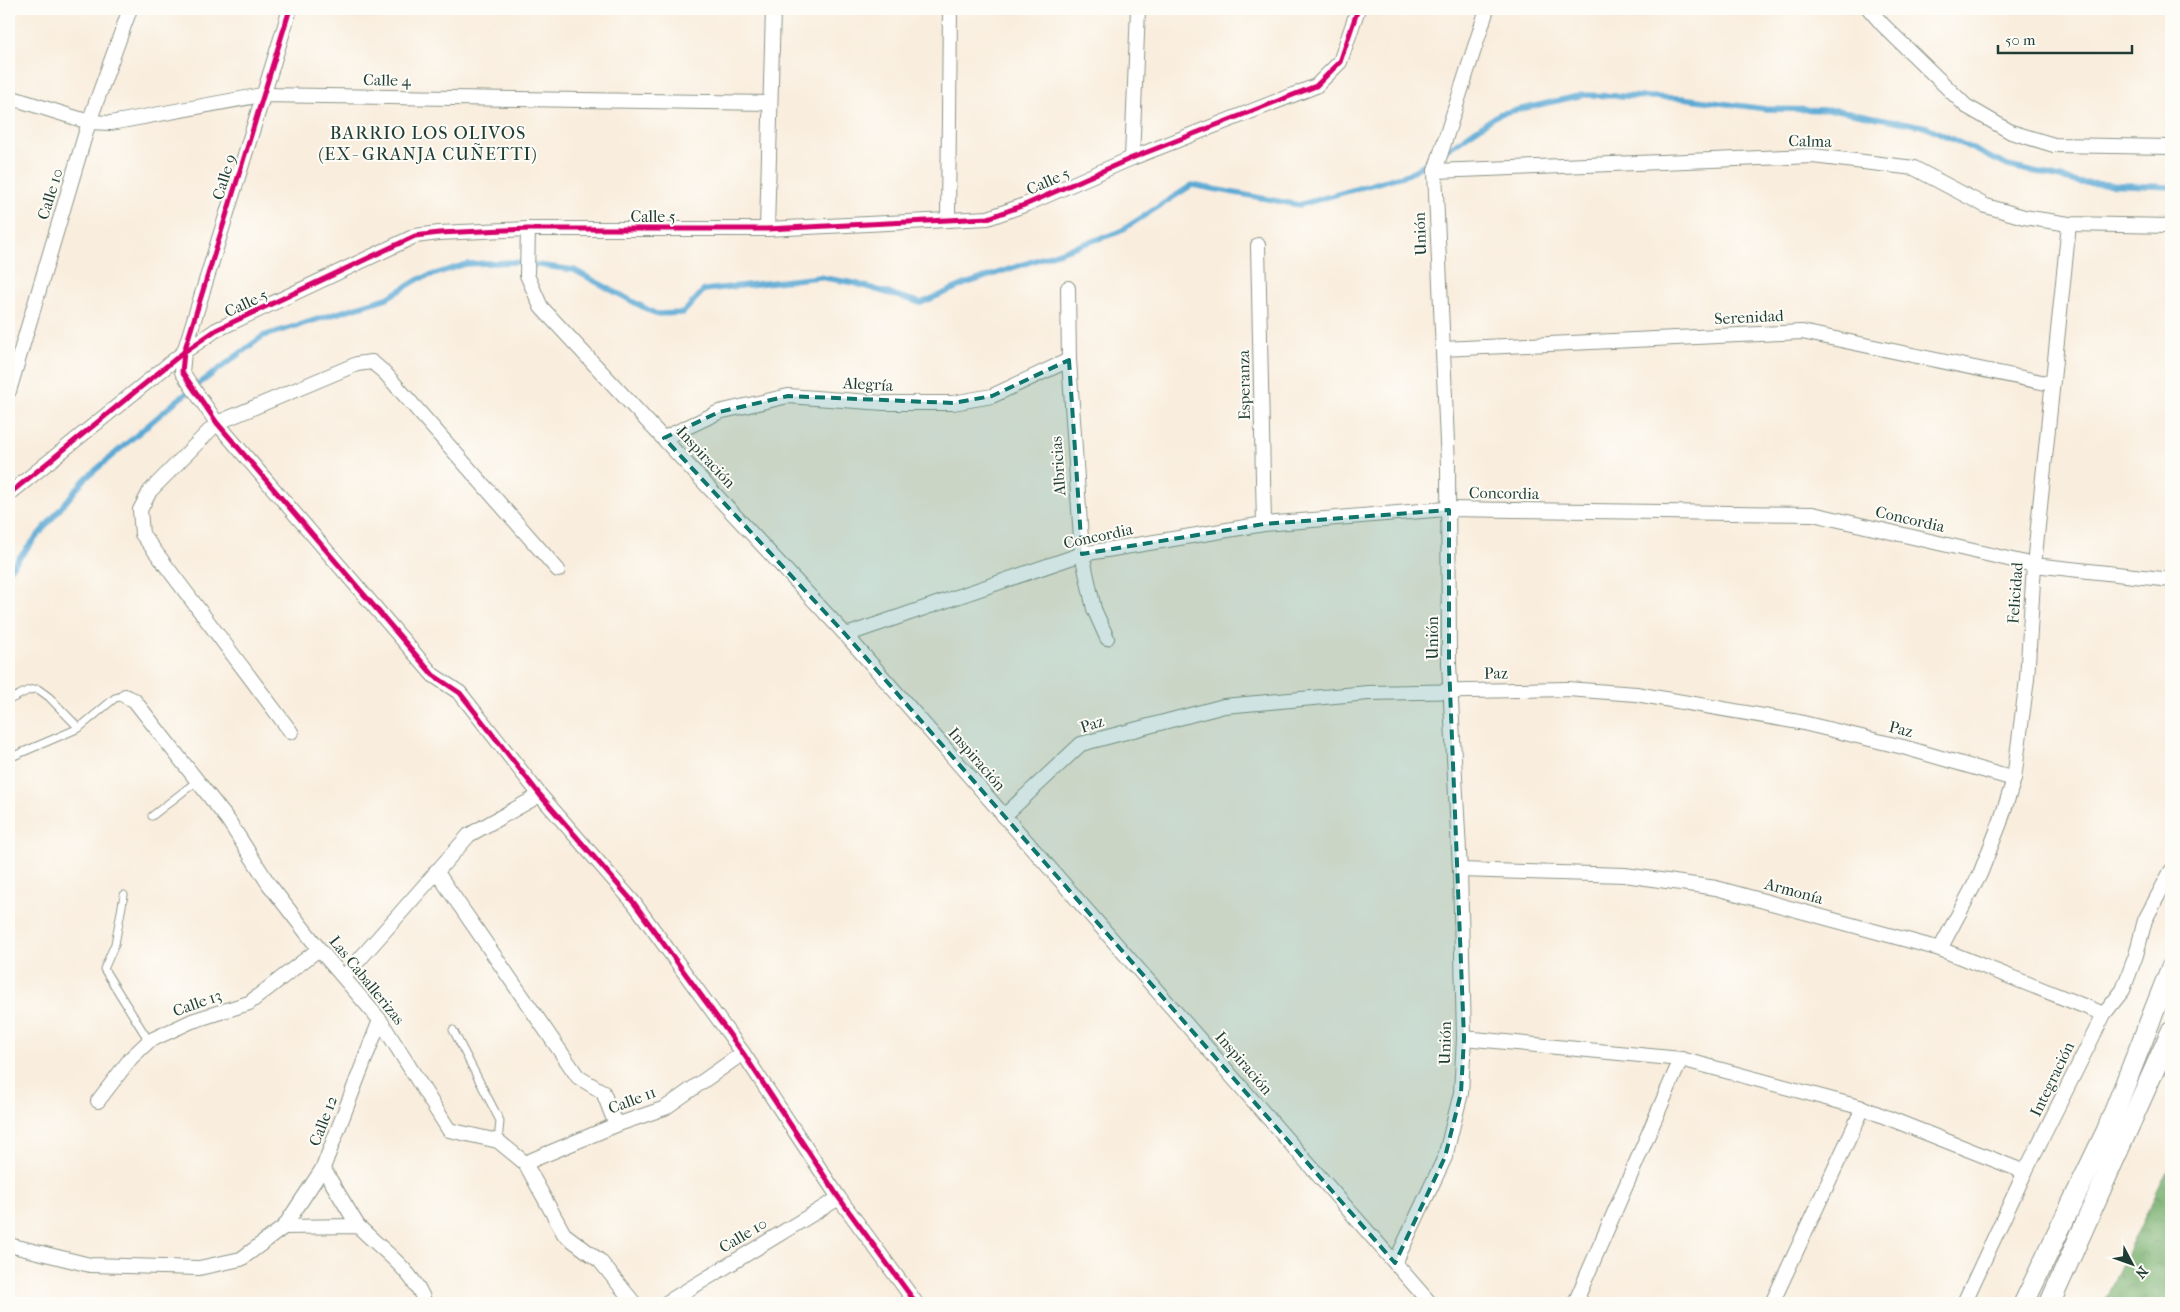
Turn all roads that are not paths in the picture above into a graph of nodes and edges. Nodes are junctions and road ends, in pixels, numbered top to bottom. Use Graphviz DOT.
graph roads {
  1 [pos="130,9"];
  2 [pos="290,9"];
  3 [pos="772,9"];
  4 [pos="950,9"];
  5 [pos="1138,9"];
  6 [pos="1358,9"];
  7 [pos="1487,9"];
  8 [pos="1870,9"];
  9 [pos="262,95"];
  10 [pos="9,98"];
  11 [pos="770,103"];
  12 [pos="89,122"];
  13 [pos="2171,147"];
  14 [pos="1132,158"];
  15 [pos="1436,171"];
  16 [pos="948,220"];
  17 [pos="2069,224"];
  18 [pos="2171,226"];
  19 [pos="528,229"];
  20 [pos="767,229"];
  21 [pos="1258,245"];
  22 [pos="1068,288"];
  23 [pos="1443,349"];
  24 [pos="184,352"];
  25 [pos="1069,360"];
  26 [pos="2051,384"];
  27 [pos="9,391"];
  28 [pos="218,423"];
  29 [pos="664,438"];
  30 [pos="9,494"];
  31 [pos="1449,510"];
  32 [pos="1264,524"];
  33 [pos="1082,554"];
  34 [pos="2034,565"];
  35 [pos="558,570"];
  36 [pos="2171,580"];
  37 [pos="846,635"];
  38 [pos="1107,638"];
  39 [pos="1450,691"];
  40 [pos="125,696"];
  41 [pos="9,700"];
  42 [pos="79,728"];
  43 [pos="291,732"];
  44 [pos="9,758"];
  45 [pos="2014,779"];
  46 [pos="197,781"];
  47 [pos="540,795"];
  48 [pos="152,816"];
  49 [pos="1004,816"];
  50 [pos="1460,870"];
  51 [pos="2171,871"];
  52 [pos="436,872"];
  53 [pos="124,895"];
  54 [pos="1940,949"];
  55 [pos="319,950"];
  56 [pos="2171,968"];
  57 [pos="344,977"];
  58 [pos="2104,1014"];
  59 [pos="380,1020"];
  60 [pos="453,1030"];
  61 [pos="2171,1032"];
  62 [pos="1464,1038"];
  63 [pos="149,1041"];
  64 [pos="743,1053"];
  65 [pos="1681,1059"];
  66 [pos="98,1101"];
  67 [pos="1863,1108"];
  68 [pos="616,1125"];
  69 [pos="498,1141"];
  70 [pos="525,1163"];
  71 [pos="323,1168"];
  72 [pos="2025,1172"];
  73 [pos="839,1198"];
  74 [pos="358,1226"];
  75 [pos="284,1227"];
  76 [pos="9,1245"];
  77 [pos="1395,1263"];
  78 [pos="425,1303"];
  79 [pos="634,1303"];
  80 [pos="666,1303"];
  81 [pos="916,1303"];
  82 [pos="1430,1303"];
  83 [pos="1575,1303"];
  84 [pos="1772,1303"];
  85 [pos="1964,1303"];
  86 [pos="2024,1303"];
  87 [pos="2050,1303"];
  1 -- 12 [label="street, Calle 10"];
  2 -- 9 [label="street, Calle 9"];
  3 -- 11 [label="street"];
  4 -- 16 [label="street"];
  5 -- 14 [label="street"];
  6 -- 14 [label="street, Calle 5"];
  7 -- 15 [label="street, Unión"];
  8 -- 13 [label="street"];
  9 -- 11 [label="street, Calle 4"];
  9 -- 12 [label="street, Calle 4"];
  9 -- 24 [label="street, Calle 9"];
  10 -- 12 [label="street, Calle 4"];
  11 -- 20 [label="street"];
  12 -- 27 [label="street, Calle 10"];
  14 -- 16 [label="street, Calle 5"];
  15 -- 17 [label="street, Calma"];
  15 -- 23 [label="street, Unión"];
  16 -- 20 [label="street, Calle 5"];
  17 -- 18 [label="street, Calma"];
  17 -- 26 [label="street, Felicidad"];
  19 -- 20 [label="street, Calle 5"];
  19 -- 24 [label="street, Calle 5"];
  19 -- 29 [label="street, Inspiración"];
  21 -- 32 [label="street, Esperanza"];
  22 -- 25 [label="street, Albricias"];
  23 -- 26 [label="street, Serenidad"];
  23 -- 31 [label="street, Unión"];
  24 -- 28 [label="street, Calle 9"];
  24 -- 30 [label="street, Calle 5"];
  25 -- 29 [label="street, Alegría"];
  25 -- 33 [label="street, Albricias"];
  26 -- 34 [label="street, Felicidad"];
  28 -- 35 [label="street"];
  28 -- 43 [label="street"];
  28 -- 47 [label="street"];
  29 -- 37 [label="street, Inspiración"];
  31 -- 32 [label="street, Concordia"];
  31 -- 34 [label="street, Concordia"];
  31 -- 39 [label="street, Unión"];
  32 -- 33 [label="street, Concordia"];
  33 -- 37 [label="street, Concordia"];
  33 -- 38 [label="street, Albricias"];
  34 -- 36 [label="street, Concordia"];
  34 -- 45 [label="street, Felicidad"];
  37 -- 49 [label="street, Inspiración"];
  39 -- 45 [label="street, Paz"];
  39 -- 49 [label="street, Paz"];
  39 -- 50 [label="street, Unión"];
  40 -- 42 [label="lane"];
  40 -- 46 [label="street, Las Caballerizas"];
  41 -- 42 [label="lane"];
  42 -- 44 [label="lane"];
  45 -- 54 [label="street, Felicidad"];
  46 -- 48 [label="lane"];
  46 -- 55 [label="street, Las Caballerizas"];
  47 -- 52 [label="street"];
  47 -- 64 [label="street"];
  49 -- 77 [label="street, Inspiración"];
  50 -- 54 [label="street, Armonía"];
  50 -- 62 [label="street, Unión"];
  51 -- 58 [label="street, Integración"];
  52 -- 57 [label="street"];
  52 -- 68 [label="street"];
  53 -- 63 [label="lane"];
  54 -- 58 [label="street, Armonía"];
  55 -- 57 [label="street, Las Caballerizas"];
  55 -- 63 [label="street, Calle 13"];
  56 -- 86 [label="main road"];
  57 -- 59 [label="street, Las Caballerizas"];
  58 -- 72 [label="street, Integración"];
  59 -- 69 [label="street, Las Caballerizas"];
  59 -- 71 [label="street, Calle 12"];
  60 -- 69 [label="lane"];
  61 -- 87 [label="main road"];
  62 -- 65 [label="street"];
  62 -- 77 [label="street, Unión"];
  63 -- 66 [label="street, Calle 13"];
  64 -- 68 [label="street, Calle 11"];
  64 -- 73 [label="street"];
  65 -- 67 [label="street"];
  65 -- 83 [label="street"];
  67 -- 72 [label="street"];
  67 -- 84 [label="street"];
  68 -- 70 [label="street, Calle 11"];
  69 -- 70 [label="street, Las Caballerizas"];
  70 -- 79 [label="street, Las Caballerizas"];
  71 -- 74 [label="street"];
  71 -- 75 [label="street, Calle 12"];
  72 -- 85 [label="street, Integración"];
  73 -- 80 [label="street, Calle 10"];
  73 -- 81 [label="street"];
  74 -- 75 [label="street"];
  74 -- 78 [label="street"];
  75 -- 76 [label="street, Calle 12"];
  77 -- 82 [label="street, Inspiración"];
}
